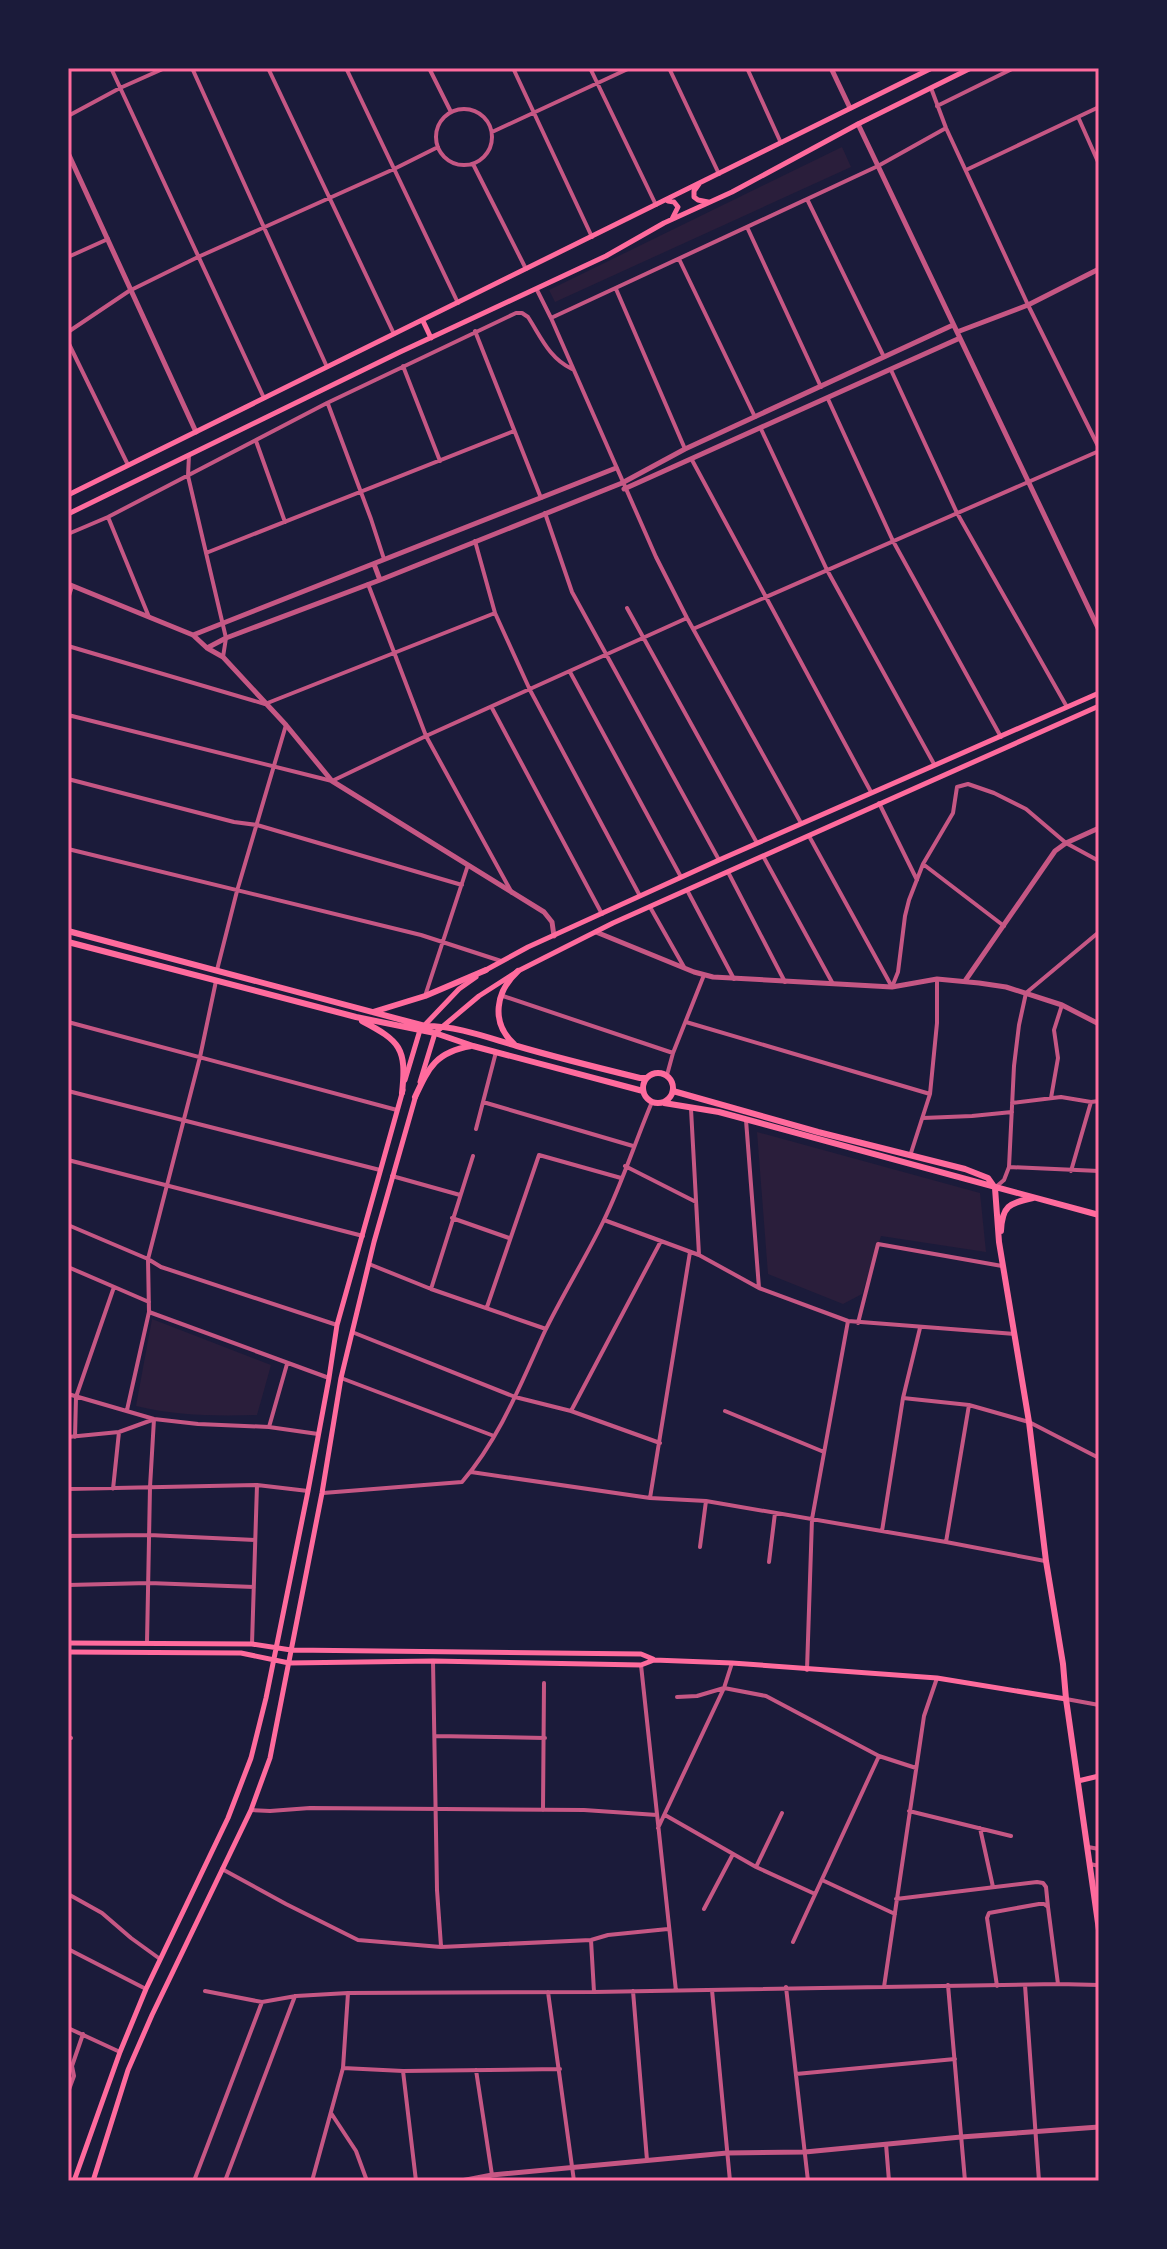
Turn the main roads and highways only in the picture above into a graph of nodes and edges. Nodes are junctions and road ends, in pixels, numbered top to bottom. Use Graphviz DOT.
graph roads {
  1 [pos="932,68"];
  2 [pos="971,68"];
  3 [pos="917,71"];
  4 [pos="700,184"];
  5 [pos="664,201"];
  6 [pos="708,202"];
  7 [pos="672,219"];
  8 [pos="423,321"];
  9 [pos="431,338"];
  10 [pos="68,495"];
  11 [pos="68,514"];
  12 [pos="1099,693"];
  13 [pos="1099,706"];
  14 [pos="68,931"];
  15 [pos="68,942"];
  16 [pos="486,970"];
  17 [pos="518,971"];
  18 [pos="372,1012"];
  19 [pos="356,1017"];
  20 [pos="444,1026"];
  21 [pos="422,1028"];
  22 [pos="435,1033"];
  23 [pos="473,1046"];
  24 [pos="517,1046"];
  25 [pos="645,1078"];
  26 [pos="643,1091"];
  27 [pos="673,1091"];
  28 [pos="402,1093"];
  29 [pos="415,1097"];
  30 [pos="664,1103"];
  31 [pos="995,1188"];
  32 [pos="1033,1198"];
  33 [pos="1099,1215"];
  34 [pos="999,1242"];
  35 [pos="68,1643"];
  36 [pos="275,1647"];
  37 [pos="291,1650"];
  38 [pos="68,1652"];
  39 [pos="273,1659"];
  40 [pos="654,1660"];
  41 [pos="289,1663"];
  42 [pos="1066,1699"];
  43 [pos="1099,1776"];
  44 [pos="1078,1781"];
  45 [pos="1099,1930"];
  46 [pos="74,2181"];
  47 [pos="93,2181"];
  1 -- 3 [label="main road"];
  2 -- 6 [label="main road"];
  3 -- 4 [label="main road"];
  4 -- 5 [label="main road"];
  4 -- 6 [label="main road"];
  5 -- 7 [label="main road"];
  5 -- 8 [label="main road"];
  6 -- 7 [label="main road"];
  7 -- 9 [label="main road"];
  8 -- 9 [label="main road"];
  8 -- 10 [label="main road"];
  9 -- 11 [label="main road"];
  12 -- 16 [label="main road"];
  13 -- 17 [label="main road"];
  14 -- 18 [label="main road"];
  15 -- 19 [label="main road"];
  16 -- 18 [label="main road"];
  16 -- 21 [label="main road"];
  17 -- 20 [label="main road"];
  17 -- 24 [label="main road"];
  18 -- 21 [label="main road"];
  19 -- 21 [label="main road"];
  19 -- 28 [label="main road"];
  20 -- 21 [label="main road"];
  20 -- 22 [label="main road"];
  20 -- 24 [label="main road"];
  21 -- 22 [label="main road"];
  21 -- 28 [label="main road"];
  22 -- 23 [label="main road"];
  22 -- 29 [label="main road"];
  23 -- 26 [label="main road"];
  23 -- 29 [label="main road"];
  24 -- 25 [label="main road"];
  25 -- 26 [label="main road"];
  25 -- 27 [label="main road"];
  26 -- 30 [label="main road"];
  27 -- 30 [label="main road"];
  27 -- 31 [label="main road"];
  28 -- 36 [label="main road"];
  29 -- 37 [label="main road"];
  30 -- 31 [label="main road"];
  31 -- 32 [label="main road"];
  31 -- 34 [label="main road"];
  32 -- 33 [label="main road"];
  32 -- 34 [label="main road"];
  34 -- 42 [label="main road"];
  35 -- 36 [label="main road"];
  36 -- 37 [label="main road"];
  36 -- 39 [label="main road"];
  37 -- 40 [label="main road"];
  37 -- 41 [label="main road"];
  38 -- 39 [label="main road"];
  39 -- 41 [label="main road"];
  39 -- 46 [label="main road"];
  40 -- 41 [label="main road"];
  40 -- 42 [label="main road"];
  41 -- 47 [label="main road"];
  42 -- 44 [label="main road"];
  43 -- 44 [label="main road"];
  44 -- 45 [label="main road"];
}
